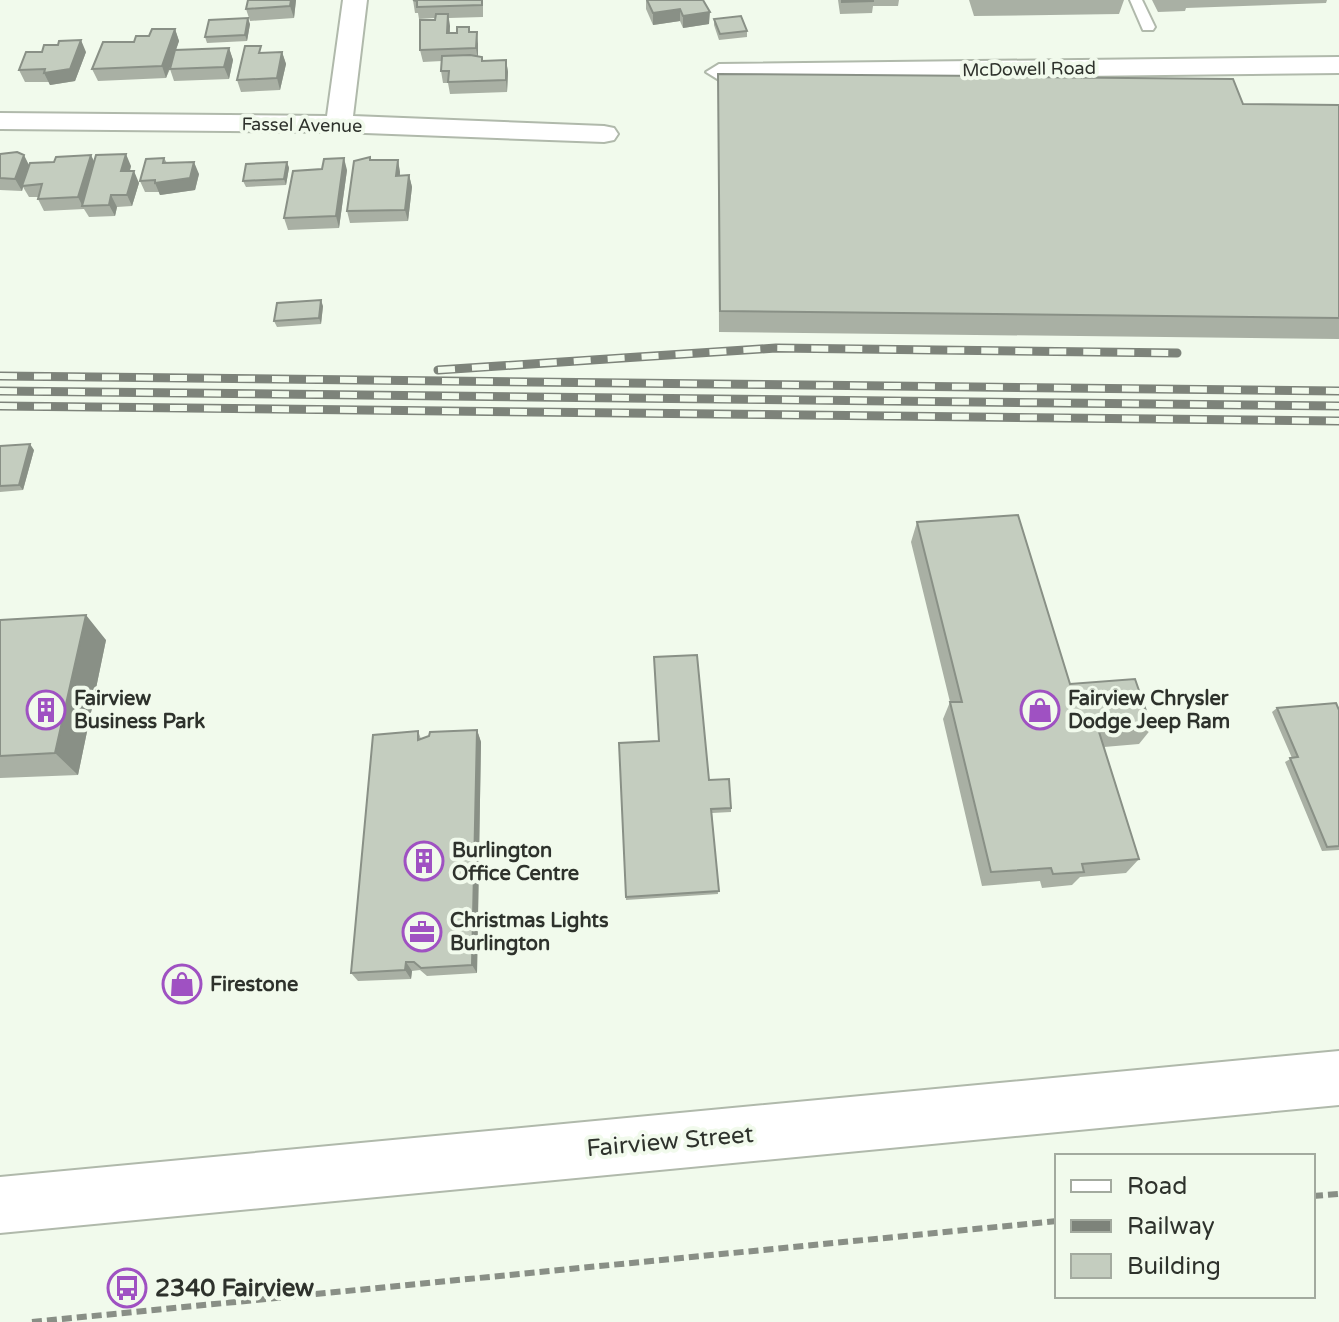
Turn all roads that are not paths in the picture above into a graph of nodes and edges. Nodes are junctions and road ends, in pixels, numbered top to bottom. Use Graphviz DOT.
graph roads {
  1 [pos="355,0"];
  2 [pos="1136,0"];
  3 [pos="1148,27"];
  4 [pos="1339,65"];
  5 [pos="719,72"];
  6 [pos="0,121"];
  7 [pos="339,124"];
  8 [pos="604,134"];
  9 [pos="1339,1078"];
  10 [pos="0,1205"];
  1 -- 7 [label="street"];
  2 -- 3 [label="lane"];
  4 -- 5 [label="street, McDowell Road"];
  6 -- 7 [label="street, Fassel Avenue"];
  7 -- 8 [label="street, Fassel Avenue"];
  9 -- 10 [label="main road, Fairview Street"];
}
